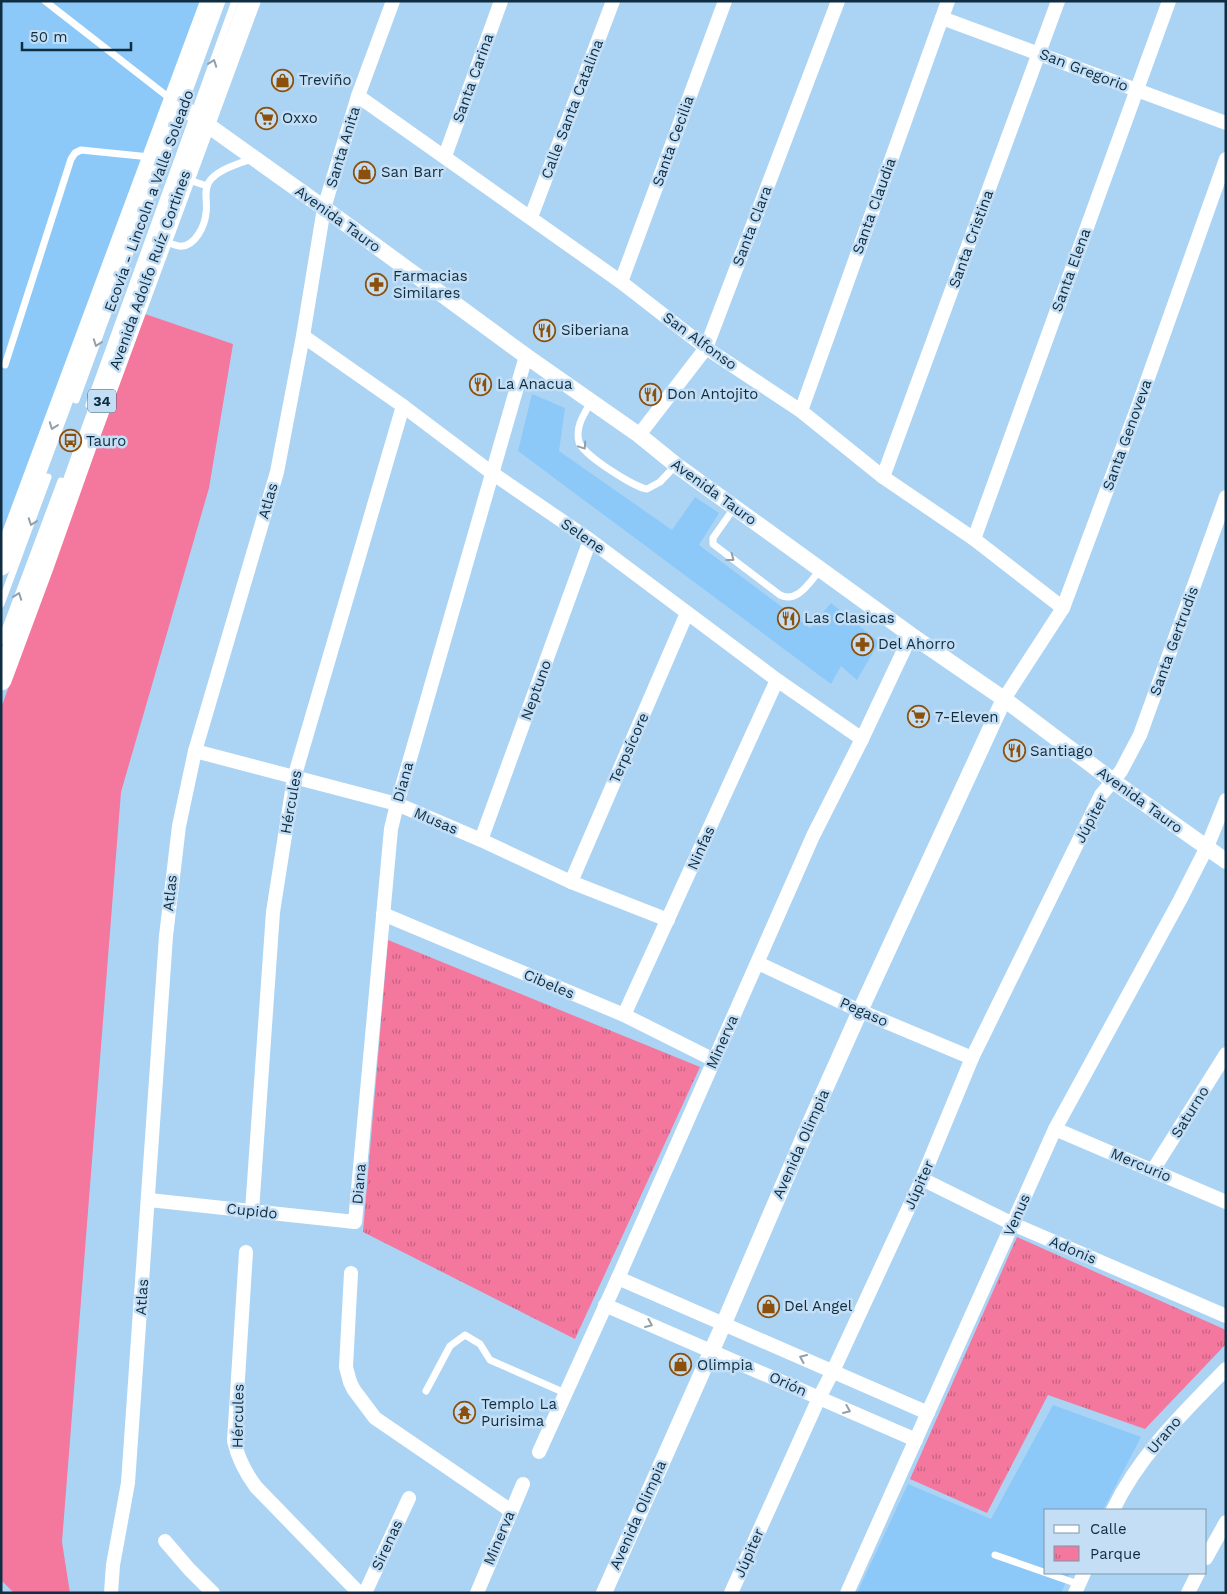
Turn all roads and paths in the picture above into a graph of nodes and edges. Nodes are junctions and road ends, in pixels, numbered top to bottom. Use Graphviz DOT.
graph roads {
  1 [pos="45,1"];
  2 [pos="211,1"];
  3 [pos="222,1"];
  4 [pos="235,1"];
  5 [pos="250,1"];
  6 [pos="393,1"];
  7 [pos="501,1"];
  8 [pos="614,1"];
  9 [pos="725,1"];
  10 [pos="838,1"];
  11 [pos="948,1"];
  12 [pos="1058,1"];
  13 [pos="1169,1"];
  14 [pos="942,18"];
  15 [pos="1039,52"];
  16 [pos="1136,89"];
  17 [pos="358,96"];
  18 [pos="189,112"];
  19 [pos="1226,123"];
  20 [pos="445,156"];
  21 [pos="153,157"];
  22 [pos="254,158"];
  23 [pos="1226,159"];
  24 [pos="184,179"];
  25 [pos="207,186"];
  26 [pos="324,208"];
  27 [pos="531,217"];
  28 [pos="161,240"];
  29 [pos="621,282"];
  30 [pos="303,336"];
  31 [pos="706,348"];
  32 [pos="526,356"];
  33 [pos="5,365"];
  34 [pos="76,400"];
  35 [pos="591,402"];
  36 [pos="89,405"];
  37 [pos="403,406"];
  38 [pos="801,411"];
  39 [pos="639,435"];
  40 [pos="676,465"];
  41 [pos="492,473"];
  42 [pos="48,477"];
  43 [pos="883,477"];
  44 [pos="61,481"];
  45 [pos="1226,497"];
  46 [pos="734,507"];
  47 [pos="974,539"];
  48 [pos="590,540"];
  49 [pos="7,557"];
  50 [pos="37,565"];
  51 [pos="821,569"];
  52 [pos="1,604"];
  53 [pos="1063,608"];
  54 [pos="687,613"];
  55 [pos="911,635"];
  56 [pos="1,641"];
  57 [pos="1,680"];
  58 [pos="777,680"];
  59 [pos="1004,699"];
  60 [pos="862,739"];
  61 [pos="195,751"];
  62 [pos="294,778"];
  63 [pos="1113,781"];
  64 [pos="1226,800"];
  65 [pos="397,804"];
  66 [pos="481,840"];
  67 [pos="1207,847"];
  68 [pos="1226,861"];
  69 [pos="570,882"];
  70 [pos="383,914"];
  71 [pos="668,920"];
  72 [pos="758,963"];
  73 [pos="860,1011"];
  74 [pos="624,1015"];
  75 [pos="1226,1054"];
  76 [pos="972,1058"];
  77 [pos="714,1060"];
  78 [pos="1055,1129"];
  79 [pos="1153,1170"];
  80 [pos="922,1179"];
  81 [pos="149,1200"];
  82 [pos="1226,1202"];
  83 [pos="252,1211"];
  84 [pos="355,1222"];
  85 [pos="1013,1224"];
  86 [pos="246,1252"];
  87 [pos="350,1273"];
  88 [pos="618,1278"];
  89 [pos="605,1305"];
  90 [pos="1226,1316"];
  91 [pos="724,1323"];
  92 [pos="711,1350"];
  93 [pos="1226,1369"];
  94 [pos="833,1371"];
  95 [pos="426,1391"];
  96 [pos="565,1393"];
  97 [pos="819,1398"];
  98 [pos="928,1413"];
  99 [pos="916,1440"];
  100 [pos="539,1452"];
  101 [pos="523,1484"];
  102 [pos="408,1498"];
  103 [pos="1114,1509"];
  104 [pos="510,1511"];
  105 [pos="1226,1522"];
  106 [pos="165,1541"];
  107 [pos="995,1555"];
  108 [pos="1207,1556"];
  109 [pos="1044,1571"];
  110 [pos="1052,1574"];
  111 [pos="1198,1574"];
  112 [pos="1079,1583"];
  113 [pos="111,1593"];
  114 [pos="213,1593"];
  115 [pos="359,1593"];
  116 [pos="365,1593"];
  117 [pos="476,1593"];
  118 [pos="604,1593"];
  119 [pos="731,1593"];
  120 [pos="847,1593"];
  121 [pos="1188,1593"];
  1 -- 18 [label="lane"];
  2 -- 18 [label="main road, Avenida Adolfo Ruíz Cortines / 34"];
  3 -- 18 [label="lane, Ecovía - Lincoln a Valle Soleado"];
  18 -- 4 [label="lane, one-way"];
  5 -- 18 [label="main road, Avenida Adolfo Ruíz Cortines / 34"];
  6 -- 17 [label="street, Santa Anita"];
  7 -- 20 [label="street, Santa Carina"];
  8 -- 27 [label="street, Calle Santa Catalina"];
  9 -- 29 [label="street, Santa Cecilia"];
  10 -- 31 [label="street, Santa Clara"];
  11 -- 14 [label="street, Santa Claudia"];
  12 -- 15 [label="street, Santa Cristina"];
  13 -- 16 [label="street, Santa Elena"];
  14 -- 15 [label="street, San Gregorio"];
  14 -- 38 [label="street, Santa Claudia"];
  15 -- 16 [label="street, San Gregorio"];
  15 -- 43 [label="street, Santa Cristina"];
  16 -- 19 [label="street, San Gregorio"];
  16 -- 47 [label="street, Santa Elena"];
  17 -- 20 [label="street, San Alfonso"];
  17 -- 26 [label="street, Santa Anita"];
  18 -- 21 [label="main road, Avenida Adolfo Ruíz Cortines / 34"];
  18 -- 22 [label="street, Avenida Tauro"];
  18 -- 24 [label="main road, Avenida Adolfo Ruíz Cortines / 34"];
  18 -- 34 [label="lane, Ecovía - Lincoln a Valle Soleado, one-way"];
  18 -- 36 [label="lane"];
  20 -- 27 [label="street, San Alfonso"];
  21 -- 33 [label="lane"];
  21 -- 49 [label="main road, Avenida Adolfo Ruíz Cortines / 34, one-way"];
  22 -- 25 [label="lane"];
  22 -- 26 [label="street, Avenida Tauro"];
  23 -- 53 [label="street, Santa Genoveva"];
  24 -- 25 [label="lane"];
  24 -- 28 [label="main road, Avenida Adolfo Ruíz Cortines / 34"];
  25 -- 28 [label="lane"];
  26 -- 30 [label="street, Atlas"];
  26 -- 32 [label="street, Avenida Tauro"];
  27 -- 29 [label="street, San Alfonso"];
  28 -- 50 [label="main road, Avenida Adolfo Ruíz Cortines / 34"];
  29 -- 31 [label="street, San Alfonso"];
  30 -- 37 [label="street, Selene"];
  30 -- 61 [label="street, Atlas"];
  31 -- 38 [label="street, San Alfonso"];
  31 -- 39 [label="street, Santa Clara"];
  32 -- 35 [label="street, Avenida Tauro"];
  32 -- 41 [label="street, Diana"];
  35 -- 39 [label="street, Avenida Tauro"];
  35 -- 40 [label="lane, one-way"];
  37 -- 41 [label="street, Selene"];
  37 -- 62 [label="street, Hércules"];
  38 -- 43 [label="street, San Alfonso"];
  39 -- 40 [label="street, Avenida Tauro"];
  40 -- 46 [label="street, Avenida Tauro"];
  41 -- 48 [label="street, Selene"];
  41 -- 65 [label="street, Diana"];
  42 -- 49 [label="lane, one-way"];
  43 -- 47 [label="street, San Alfonso"];
  44 -- 50 [label="lane"];
  45 -- 63 [label="street, Santa Gertrudis"];
  46 -- 51 [label="street, Avenida Tauro"];
  46 -- 51 [label="lane, one-way"];
  47 -- 53 [label="street, San Alfonso"];
  48 -- 54 [label="street, Selene"];
  48 -- 66 [label="street, Neptuno"];
  49 -- 50 [label="lane"];
  49 -- 52 [label="lane"];
  56 -- 50 [label="lane, one-way"];
  50 -- 57 [label="main road, Avenida Adolfo Ruíz Cortines / 34"];
  51 -- 55 [label="street, Avenida Tauro"];
  53 -- 59 [label="street, Santa Genoveva"];
  54 -- 58 [label="street, Selene"];
  54 -- 69 [label="street, Terpsícore"];
  55 -- 59 [label="street, Avenida Tauro"];
  55 -- 60 [label="street, Minerva"];
  58 -- 60 [label="street, Selene"];
  58 -- 71 [label="street, Ninfas"];
  59 -- 63 [label="street, Avenida Tauro"];
  59 -- 73 [label="street, Avenida Olimpia"];
  60 -- 72 [label="street, Minerva"];
  61 -- 62 [label="street, Musas"];
  61 -- 81 [label="street, Atlas"];
  62 -- 65 [label="street, Musas"];
  62 -- 83 [label="street, Hércules"];
  63 -- 67 [label="street, Avenida Tauro"];
  63 -- 76 [label="street, Júpiter"];
  64 -- 67 [label="street, Venus"];
  65 -- 66 [label="street, Musas"];
  65 -- 70 [label="street, Diana"];
  66 -- 69 [label="street, Musas"];
  67 -- 68 [label="street, Avenida Tauro"];
  67 -- 78 [label="street, Venus"];
  69 -- 71 [label="street, Musas"];
  70 -- 74 [label="street, Cibeles"];
  70 -- 84 [label="street, Diana"];
  71 -- 74 [label="street, Ninfas"];
  72 -- 73 [label="street, Pegaso"];
  72 -- 77 [label="street, Minerva"];
  73 -- 76 [label="street, Pegaso"];
  73 -- 91 [label="street, Avenida Olimpia"];
  74 -- 77 [label="street, Cibeles"];
  75 -- 79 [label="street, Saturno"];
  76 -- 80 [label="street, Júpiter"];
  77 -- 88 [label="street, Minerva"];
  78 -- 79 [label="street, Mercurio"];
  78 -- 85 [label="street, Venus"];
  79 -- 82 [label="street, Mercurio"];
  80 -- 85 [label="street, Adonis"];
  80 -- 94 [label="street, Júpiter"];
  81 -- 83 [label="street, Cupido"];
  81 -- 113 [label="street, Atlas"];
  83 -- 84 [label="street, Cupido"];
  85 -- 90 [label="street, Adonis"];
  85 -- 98 [label="street, Venus"];
  86 -- 115 [label="street, Hércules"];
  87 -- 104 [label="street"];
  88 -- 89 [label="street, Minerva"];
  88 -- 91 [label="street, Orión"];
  89 -- 92 [label="street, Orión, one-way"];
  89 -- 96 [label="street, Minerva"];
  91 -- 92 [label="street, Avenida Olimpia"];
  94 -- 91 [label="street, Orión, one-way"];
  92 -- 97 [label="street, Orión"];
  92 -- 118 [label="street, Avenida Olimpia"];
  93 -- 103 [label="street, Urano"];
  94 -- 97 [label="street, Júpiter"];
  94 -- 98 [label="street, Orión"];
  95 -- 96 [label="lane"];
  96 -- 100 [label="street, Minerva"];
  97 -- 99 [label="street, Orión, one-way"];
  97 -- 119 [label="street, Júpiter"];
  98 -- 99 [label="street, Venus"];
  99 -- 120 [label="street, Venus"];
  101 -- 104 [label="street, Minerva"];
  102 -- 116 [label="street, Sirenas"];
  104 -- 117 [label="street, Minerva"];
  105 -- 108 [label="street"];
  106 -- 114 [label="street"];
  107 -- 109 [label="lane"];
  110 -- 112 [label="lane"];
  111 -- 121 [label="street"];
}
